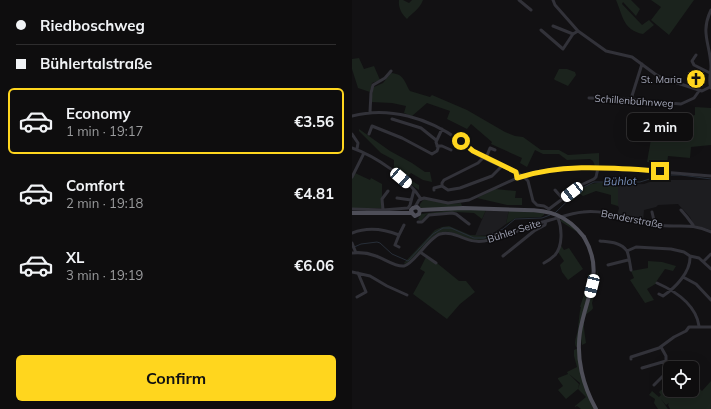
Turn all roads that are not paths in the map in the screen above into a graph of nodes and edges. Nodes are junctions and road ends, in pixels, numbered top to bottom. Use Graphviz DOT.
graph roads {
  1 [pos="519,0"];
  2 [pos="553,0"];
  3 [pos="531,10"];
  4 [pos="711,10"];
  5 [pos="553,26"];
  6 [pos="541,30"];
  7 [pos="578,31"];
  8 [pos="573,34"];
  9 [pos="696,55"];
  10 [pos="711,59"];
  11 [pos="642,64"];
  12 [pos="391,71"];
  13 [pos="711,74"];
  14 [pos="711,87"];
  15 [pos="698,91"];
  16 [pos="589,98"];
  17 [pos="631,99"];
  18 [pos="370,112"];
  19 [pos="352,116"];
  20 [pos="392,119"];
  21 [pos="442,130"];
  22 [pos="352,134"];
  23 [pos="369,134"];
  24 [pos="436,140"];
  25 [pos="437,146"];
  26 [pos="352,148"];
  27 [pos="356,149"];
  28 [pos="451,150"];
  29 [pos="494,150"];
  30 [pos="364,153"];
  31 [pos="485,158"];
  32 [pos="503,165"];
  33 [pos="598,168"];
  34 [pos="516,172"];
  35 [pos="523,176"];
  36 [pos="711,176"];
  37 [pos="352,177"];
  38 [pos="517,178"];
  39 [pos="442,186"];
  40 [pos="414,190"];
  41 [pos="434,190"];
  42 [pos="555,190"];
  43 [pos="388,191"];
  44 [pos="396,198"];
  45 [pos="563,199"];
  46 [pos="412,200"];
  47 [pos="420,200"];
  48 [pos="352,209"];
  49 [pos="548,209"];
  50 [pos="383,210"];
  51 [pos="681,210"];
  52 [pos="416,211"];
  53 [pos="652,212"];
  54 [pos="352,213"];
  55 [pos="572,214"];
  56 [pos="547,218"];
  57 [pos="558,218"];
  58 [pos="469,224"];
  59 [pos="404,225"];
  60 [pos="655,225"];
  61 [pos="693,225"];
  62 [pos="711,232"];
  63 [pos="352,233"];
  64 [pos="399,235"];
  65 [pos="600,241"];
  66 [pos="399,247"];
  67 [pos="353,248"];
  68 [pos="627,251"];
  69 [pos="420,252"];
  70 [pos="711,254"];
  71 [pos="503,256"];
  72 [pos="690,256"];
  73 [pos="628,260"];
  74 [pos="704,261"];
  75 [pos="436,263"];
  76 [pos="544,263"];
  77 [pos="608,265"];
  78 [pos="711,269"];
  79 [pos="631,270"];
  80 [pos="352,272"];
  81 [pos="358,273"];
  82 [pos="683,277"];
  83 [pos="657,283"];
  84 [pos="671,290"];
  85 [pos="659,294"];
  86 [pos="407,295"];
  87 [pos="357,297"];
  88 [pos="711,300"];
  89 [pos="699,326"];
  90 [pos="711,327"];
  91 [pos="661,347"];
  92 [pos="631,359"];
  93 [pos="666,361"];
  94 [pos="663,362"];
  95 [pos="642,368"];
  96 [pos="663,376"];
  97 [pos="654,385"];
  98 [pos="596,409"];
  1 -- 3 [label="street"];
  2 -- 7 [label="street"];
  4 -- 10 [label="street"];
  5 -- 8 [label="street"];
  6 -- 8 [label="street"];
  7 -- 8 [label="street"];
  7 -- 11 [label="street"];
  9 -- 13 [label="street"];
  10 -- 13 [label="street"];
  11 -- 15 [label="street"];
  11 -- 17 [label="street"];
  12 -- 18 [label="street"];
  13 -- 14 [label="street"];
  14 -- 15 [label="street"];
  15 -- 17 [label="street, Schillenbühnweg"];
  16 -- 17 [label="street, Schillenbühnweg"];
  18 -- 19 [label="street"];
  18 -- 21 [label="street"];
  20 -- 24 [label="street"];
  21 -- 24 [label="street"];
  21 -- 31 [label="street"];
  22 -- 27 [label="street"];
  23 -- 25 [label="street"];
  24 -- 25 [label="street"];
  25 -- 28 [label="street"];
  26 -- 27 [label="street"];
  27 -- 30 [label="street"];
  29 -- 31 [label="street"];
  30 -- 37 [label="street"];
  30 -- 40 [label="street"];
  31 -- 32 [label="street"];
  31 -- 39 [label="street"];
  32 -- 34 [label="street"];
  32 -- 39 [label="street"];
  33 -- 35 [label="street"];
  33 -- 36 [label="street"];
  33 -- 45 [label="street"];
  34 -- 35 [label="street"];
  34 -- 38 [label="street"];
  35 -- 38 [label="street"];
  35 -- 49 [label="street"];
  38 -- 47 [label="street"];
  39 -- 41 [label="street"];
  40 -- 46 [label="street"];
  40 -- 47 [label="street"];
  42 -- 45 [label="street"];
  43 -- 50 [label="street"];
  44 -- 46 [label="street"];
  45 -- 49 [label="street"];
  46 -- 50 [label="street"];
  47 -- 52 [label="street"];
  48 -- 50 [label="street"];
  49 -- 56 [label="street"];
  51 -- 61 [label="street"];
  52 -- 54 [label="main road"];
  52 -- 58 [label="street"];
  52 -- 98 [label="main road, bridge"];
  53 -- 60 [label="street"];
  55 -- 57 [label="street, Bühler Seite"];
  55 -- 60 [label="street, Benderstraße"];
  56 -- 57 [label="street, Bühler Seite"];
  56 -- 69 [label="street, Bühler Seite"];
  56 -- 71 [label="street"];
  57 -- 76 [label="street"];
  59 -- 64 [label="street"];
  60 -- 61 [label="street, Benderstraße"];
  61 -- 62 [label="street"];
  63 -- 64 [label="street"];
  64 -- 66 [label="street"];
  65 -- 68 [label="street"];
  67 -- 69 [label="street, Bühler Seite"];
  68 -- 72 [label="street"];
  68 -- 73 [label="street"];
  69 -- 75 [label="street"];
  70 -- 74 [label="street"];
  72 -- 74 [label="street"];
  72 -- 82 [label="street"];
  73 -- 77 [label="street"];
  73 -- 79 [label="street"];
  74 -- 78 [label="street"];
  80 -- 81 [label="street"];
  81 -- 86 [label="street"];
  81 -- 87 [label="street"];
  82 -- 84 [label="street"];
  82 -- 88 [label="street"];
  83 -- 84 [label="street"];
  84 -- 85 [label="street"];
  84 -- 89 [label="street"];
  89 -- 90 [label="street"];
  89 -- 91 [label="street"];
  91 -- 92 [label="street"];
  91 -- 93 [label="street"];
  94 -- 95 [label="street"];
  96 -- 97 [label="street"];
}
